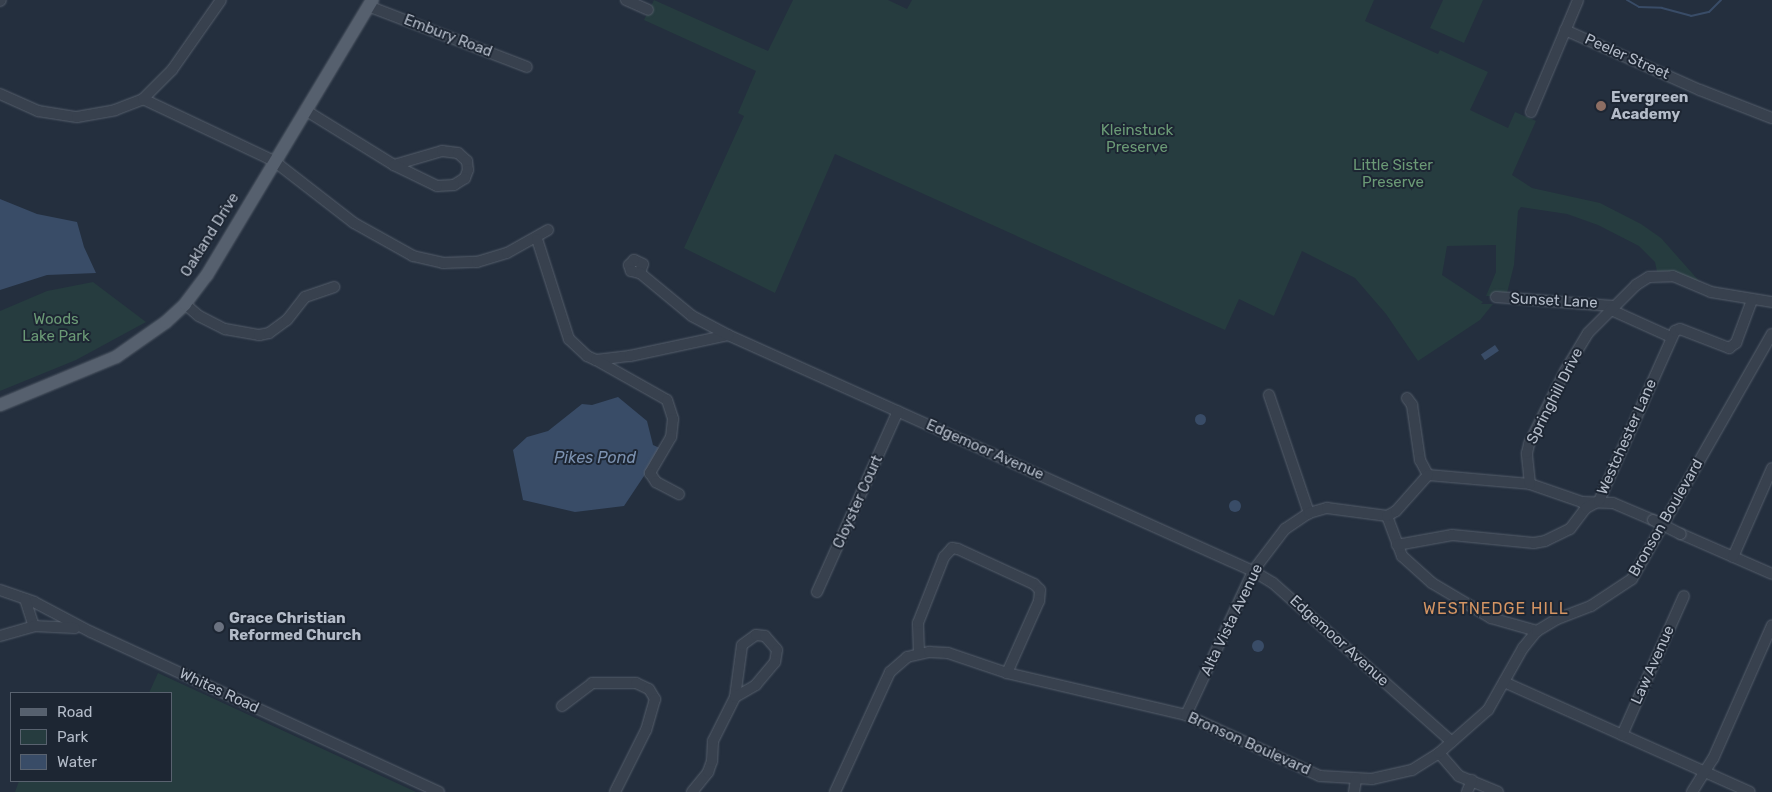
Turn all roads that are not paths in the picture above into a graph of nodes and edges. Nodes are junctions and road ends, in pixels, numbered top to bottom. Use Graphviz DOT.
graph roads {
  1 [pos="222,0"];
  2 [pos="626,0"];
  3 [pos="1578,0"];
  4 [pos="370,3"];
  5 [pos="648,10"];
  6 [pos="1565,30"];
  7 [pos="527,66"];
  8 [pos="0,94"];
  9 [pos="144,99"];
  10 [pos="305,110"];
  11 [pos="1530,112"];
  12 [pos="1772,118"];
  13 [pos="274,161"];
  14 [pos="394,165"];
  15 [pos="548,230"];
  16 [pos="537,239"];
  17 [pos="640,273"];
  18 [pos="334,287"];
  19 [pos="1496,297"];
  20 [pos="1752,300"];
  21 [pos="1772,302"];
  22 [pos="185,304"];
  23 [pos="1611,308"];
  24 [pos="1772,334"];
  25 [pos="728,335"];
  26 [pos="1671,338"];
  27 [pos="596,360"];
  28 [pos="1269,396"];
  29 [pos="1407,398"];
  30 [pos="0,405"];
  31 [pos="898,411"];
  32 [pos="1772,468"];
  33 [pos="1428,475"];
  34 [pos="1530,484"];
  35 [pos="679,494"];
  36 [pos="1599,501"];
  37 [pos="1309,513"];
  38 [pos="1387,516"];
  39 [pos="1396,545"];
  40 [pos="1732,557"];
  41 [pos="1253,570"];
  42 [pos="1772,574"];
  43 [pos="0,590"];
  44 [pos="817,592"];
  45 [pos="1684,596"];
  46 [pos="25,599"];
  47 [pos="1772,625"];
  48 [pos="34,626"];
  49 [pos="1537,631"];
  50 [pos="91,632"];
  51 [pos="0,636"];
  52 [pos="919,653"];
  53 [pos="1007,672"];
  54 [pos="1504,682"];
  55 [pos="735,697"];
  56 [pos="562,706"];
  57 [pos="1186,715"];
  58 [pos="1622,735"];
  59 [pos="1452,742"];
  60 [pos="1439,753"];
  61 [pos="1705,772"];
  62 [pos="1356,779"];
  63 [pos="1472,780"];
  64 [pos="439,792"];
  65 [pos="615,792"];
  66 [pos="692,792"];
  67 [pos="835,792"];
  68 [pos="1354,792"];
  69 [pos="1467,792"];
  70 [pos="1498,792"];
  71 [pos="1692,792"];
  72 [pos="1750,792"];
  1 -- 9 [label="street"];
  2 -- 5 [label="street"];
  3 -- 6 [label="street"];
  4 -- 7 [label="street, Embury Road"];
  4 -- 10 [label="main road, Oakland Drive"];
  6 -- 11 [label="street"];
  6 -- 12 [label="street, Peeler Street"];
  8 -- 9 [label="street"];
  9 -- 13 [label="street"];
  10 -- 13 [label="main road, Oakland Drive"];
  10 -- 14 [label="street"];
  13 -- 16 [label="street"];
  13 -- 22 [label="main road, Oakland Drive"];
  14 -- 14 [label="street"];
  15 -- 16 [label="street"];
  16 -- 27 [label="street"];
  17 -- 25 [label="street, Edgemoor Avenue"];
  18 -- 22 [label="street"];
  19 -- 23 [label="street, Sunset Lane"];
  20 -- 21 [label="street"];
  20 -- 23 [label="street, Springhill Drive"];
  20 -- 26 [label="street"];
  22 -- 30 [label="main road, Oakland Drive"];
  23 -- 26 [label="street, Sunset Lane"];
  23 -- 34 [label="street, Springhill Drive"];
  24 -- 49 [label="street, Bronson Boulevard"];
  25 -- 27 [label="street"];
  25 -- 31 [label="street, Edgemoor Avenue"];
  26 -- 36 [label="street, Westchester Lane"];
  27 -- 35 [label="street"];
  28 -- 37 [label="street"];
  29 -- 33 [label="street"];
  31 -- 41 [label="street, Edgemoor Avenue"];
  31 -- 44 [label="street, Cloyster Court"];
  32 -- 40 [label="street"];
  33 -- 34 [label="street"];
  33 -- 38 [label="street"];
  34 -- 36 [label="street"];
  36 -- 39 [label="street, Westchester Lane"];
  36 -- 40 [label="street, bridge"];
  37 -- 38 [label="street"];
  37 -- 41 [label="street, Alta Vista Avenue"];
  38 -- 39 [label="street"];
  39 -- 49 [label="street"];
  40 -- 42 [label="street"];
  41 -- 57 [label="street, Alta Vista Avenue"];
  41 -- 59 [label="street, Edgemoor Avenue"];
  43 -- 46 [label="street, Whites Road"];
  45 -- 58 [label="street, Law Avenue"];
  46 -- 48 [label="street"];
  46 -- 50 [label="street, Whites Road"];
  47 -- 61 [label="street"];
  48 -- 50 [label="street"];
  48 -- 51 [label="street"];
  49 -- 54 [label="street, Bronson Boulevard"];
  50 -- 64 [label="street, Whites Road"];
  52 -- 53 [label="street, Bronson Boulevard"];
  52 -- 53 [label="street"];
  52 -- 67 [label="street, Bronson Boulevard"];
  53 -- 57 [label="street, Bronson Boulevard"];
  54 -- 58 [label="street"];
  54 -- 59 [label="street, Bronson Boulevard"];
  55 -- 55 [label="street"];
  55 -- 66 [label="street"];
  56 -- 65 [label="street"];
  57 -- 62 [label="street, Bronson Boulevard"];
  58 -- 61 [label="street"];
  59 -- 60 [label="street, Bronson Boulevard"];
  60 -- 62 [label="street, Bronson Boulevard"];
  60 -- 63 [label="street"];
  61 -- 71 [label="street"];
  61 -- 72 [label="street"];
  62 -- 68 [label="street"];
  63 -- 69 [label="street"];
  63 -- 70 [label="street"];
}
